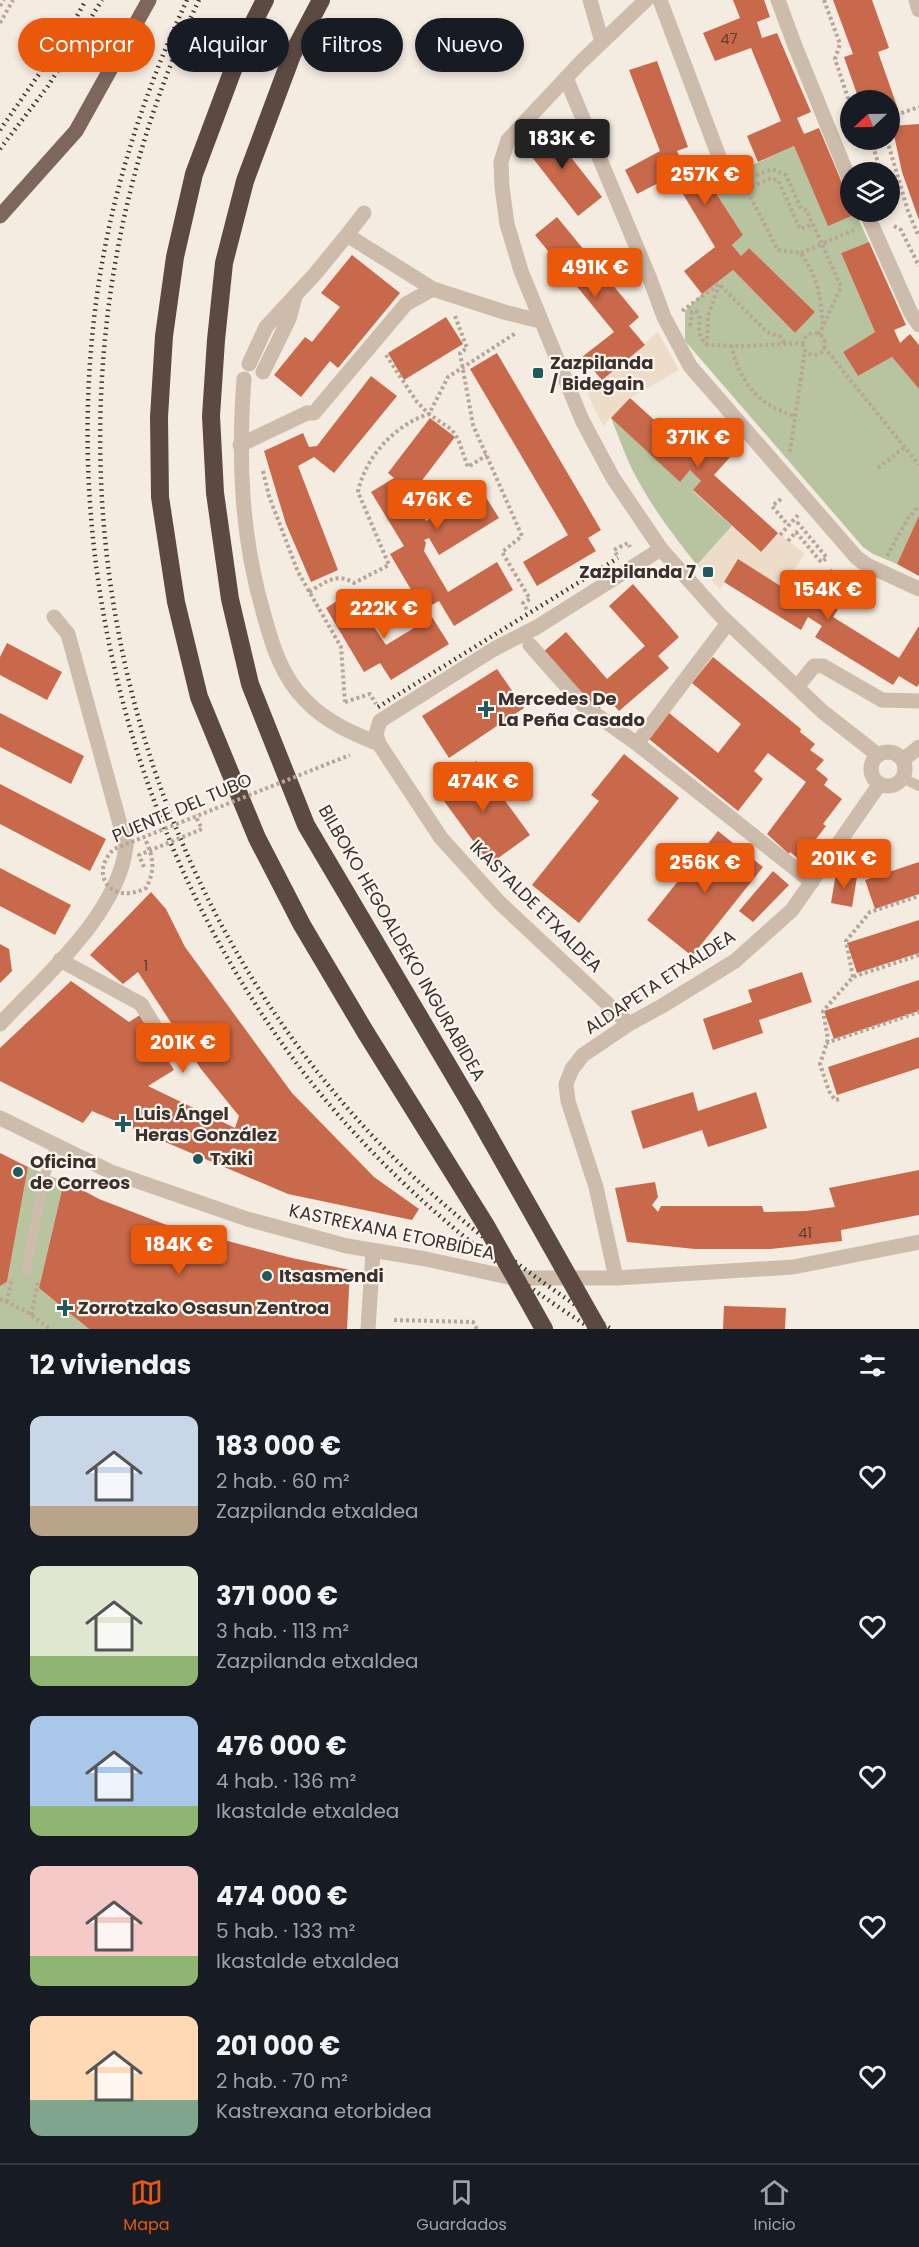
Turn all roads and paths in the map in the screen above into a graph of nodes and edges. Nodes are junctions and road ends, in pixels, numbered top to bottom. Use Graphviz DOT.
graph roads {
  1 [pos="4,0"];
  2 [pos="13,0"];
  3 [pos="148,0"];
  4 [pos="265,0"];
  5 [pos="321,0"];
  6 [pos="590,0"];
  7 [pos="646,0"];
  8 [pos="660,0"];
  9 [pos="778,0"];
  10 [pos="824,0"];
  11 [pos="915,0"];
  12 [pos="0,6"];
  13 [pos="919,10"];
  14 [pos="0,23"];
  15 [pos="602,42"];
  16 [pos="566,78"];
  17 [pos="845,90"];
  18 [pos="919,107"];
  19 [pos="900,114"];
  20 [pos="889,150"];
  21 [pos="842,162"];
  22 [pos="724,170"];
  23 [pos="746,189"];
  24 [pos="364,213"];
  25 [pos="0,216"];
  26 [pos="870,222"];
  27 [pos="887,222"];
  28 [pos="813,224"];
  29 [pos="851,231"];
  30 [pos="347,235"];
  31 [pos="919,237"];
  32 [pos="822,244"];
  33 [pos="801,253"];
  34 [pos="919,266"];
  35 [pos="719,284"];
  36 [pos="433,289"];
  37 [pos="296,294"];
  38 [pos="454,312"];
  39 [pos="681,312"];
  40 [pos="540,321"];
  41 [pos="919,325"];
  42 [pos="823,326"];
  43 [pos="689,330"];
  44 [pos="819,334"];
  45 [pos="509,339"];
  46 [pos="803,343"];
  47 [pos="785,344"];
  48 [pos="707,345"];
  49 [pos="731,345"];
  50 [pos="824,347"];
  51 [pos="805,350"];
  52 [pos="385,354"];
  53 [pos="463,367"];
  54 [pos="263,372"];
  55 [pos="429,414"];
  56 [pos="795,416"];
  57 [pos="258,438"];
  58 [pos="240,445"];
  59 [pos="791,445"];
  60 [pos="904,447"];
  61 [pos="487,455"];
  62 [pos="919,465"];
  63 [pos="878,468"];
  64 [pos="784,496"];
  65 [pos="919,506"];
  66 [pos="795,518"];
  67 [pos="803,519"];
  68 [pos="788,525"];
  69 [pos="780,535"];
  70 [pos="788,541"];
  71 [pos="661,549"];
  72 [pos="883,563"];
  73 [pos="919,589"];
  74 [pos="309,592"];
  75 [pos="530,614"];
  76 [pos="54,617"];
  77 [pos="728,623"];
  78 [pos="530,645"];
  79 [pos="797,687"];
  80 [pos="919,701"];
  81 [pos="345,702"];
  82 [pos="378,707"];
  83 [pos="346,711"];
  84 [pos="379,744"];
  85 [pos="640,746"];
  86 [pos="919,747"];
  87 [pos="350,754"];
  88 [pos="878,755"];
  89 [pos="903,760"];
  90 [pos="903,778"];
  91 [pos="879,785"];
  92 [pos="919,786"];
  93 [pos="195,815"];
  94 [pos="146,841"];
  95 [pos="144,867"];
  96 [pos="812,882"];
  97 [pos="919,896"];
  98 [pos="919,955"];
  99 [pos="60,960"];
  100 [pos="853,977"];
  101 [pos="919,1012"];
  102 [pos="0,1024"];
  103 [pos="629,1024"];
  104 [pos="826,1043"];
  105 [pos="169,1050"];
  106 [pos="839,1099"];
  107 [pos="0,1118"];
  108 [pos="57,1145"];
  109 [pos="919,1242"];
  110 [pos="373,1251"];
  111 [pos="26,1270"];
  112 [pos="616,1278"];
  113 [pos="0,1299"];
  114 [pos="394,1320"];
  115 [pos="50,1329"];
  116 [pos="368,1329"];
  117 [pos="477,1329"];
  118 [pos="544,1329"];
  119 [pos="598,1329"];
  1 -- 12 [label="path"];
  2 -- 14 [label="path"];
  3 -- 25 [label="main road"];
  4 -- 118 [label="highway, bridge"];
  5 -- 119 [label="highway, BILBOKO HEGOALDEKO INGURABIDEA, bridge"];
  6 -- 15 [label="street"];
  7 -- 15 [label="street"];
  8 -- 22 [label="street"];
  9 -- 21 [label="street"];
  10 -- 17 [label="path"];
  11 -- 13 [label="street"];
  15 -- 16 [label="street"];
  16 -- 40 [label="street"];
  16 -- 73 [label="street"];
  18 -- 19 [label="path"];
  20 -- 31 [label="path"];
  23 -- 28 [label="path"];
  23 -- 28 [label="path"];
  23 -- 33 [label="path"];
  24 -- 30 [label="street"];
  26 -- 41 [label="street"];
  27 -- 34 [label="path"];
  28 -- 32 [label="path"];
  29 -- 32 [label="path"];
  30 -- 36 [label="street"];
  30 -- 37 [label="street"];
  32 -- 33 [label="path"];
  32 -- 42 [label="path"];
  33 -- 42 [label="path"];
  35 -- 39 [label="path"];
  35 -- 47 [label="path"];
  35 -- 48 [label="path"];
  36 -- 40 [label="street"];
  36 -- 57 [label="street"];
  37 -- 54 [label="street"];
  37 -- 58 [label="street"];
  38 -- 53 [label="path"];
  40 -- 71 [label="street"];
  42 -- 44 [label="path"];
  43 -- 48 [label="path"];
  44 -- 46 [label="path"];
  44 -- 50 [label="path"];
  45 -- 53 [label="path"];
  46 -- 47 [label="path"];
  46 -- 51 [label="path"];
  47 -- 49 [label="path"];
  48 -- 49 [label="path"];
  49 -- 56 [label="path"];
  50 -- 51 [label="path"];
  50 -- 60 [label="path"];
  51 -- 56 [label="path"];
  52 -- 55 [label="path"];
  53 -- 55 [label="path"];
  53 -- 61 [label="path"];
  55 -- 61 [label="path"];
  55 -- 74 [label="path"];
  56 -- 59 [label="path"];
  57 -- 58 [label="street"];
  57 -- 74 [label="path"];
  58 -- 84 [label="street"];
  60 -- 62 [label="path"];
  60 -- 63 [label="path"];
  61 -- 75 [label="path"];
  64 -- 68 [label="path"];
  65 -- 72 [label="path"];
  66 -- 68 [label="path"];
  67 -- 70 [label="path"];
  68 -- 69 [label="path"];
  71 -- 77 [label="street"];
  71 -- 84 [label="street"];
  74 -- 81 [label="path"];
  76 -- 99 [label="street"];
  77 -- 79 [label="street"];
  77 -- 85 [label="street"];
  78 -- 85 [label="street"];
  79 -- 80 [label="street"];
  79 -- 88 [label="street"];
  81 -- 82 [label="path"];
  81 -- 83 [label="path"];
  84 -- 103 [label="street, IKASTALDE ETXALDEA"];
  85 -- 96 [label="street"];
  86 -- 89 [label="street"];
  87 -- 93 [label="path, PUENTE DEL TUBO, bridge"];
  88 -- 89 [label="street"];
  88 -- 91 [label="street"];
  89 -- 90 [label="street"];
  90 -- 91 [label="street"];
  90 -- 92 [label="lane"];
  91 -- 96 [label="street, ALDAPETA ETXALDEA"];
  93 -- 94 [label="path, PUENTE DEL TUBO, bridge"];
  93 -- 95 [label="path, bridge"];
  96 -- 103 [label="street, ALDAPETA ETXALDEA"];
  97 -- 100 [label="path"];
  98 -- 100 [label="path"];
  99 -- 102 [label="street"];
  99 -- 105 [label="street"];
  100 -- 104 [label="path"];
  101 -- 104 [label="path"];
  103 -- 112 [label="street, ALDAPETA ETXALDEA"];
  104 -- 106 [label="path"];
  107 -- 108 [label="street, KASTREXANA ETORBIDEA"];
  108 -- 110 [label="street, KASTREXANA ETORBIDEA"];
  108 -- 111 [label="lane"];
  109 -- 112 [label="street, KASTREXANA ETORBIDEA"];
  110 -- 112 [label="street, KASTREXANA ETORBIDEA"];
  110 -- 116 [label="street"];
  113 -- 115 [label="path"];
  114 -- 117 [label="path"];
}
